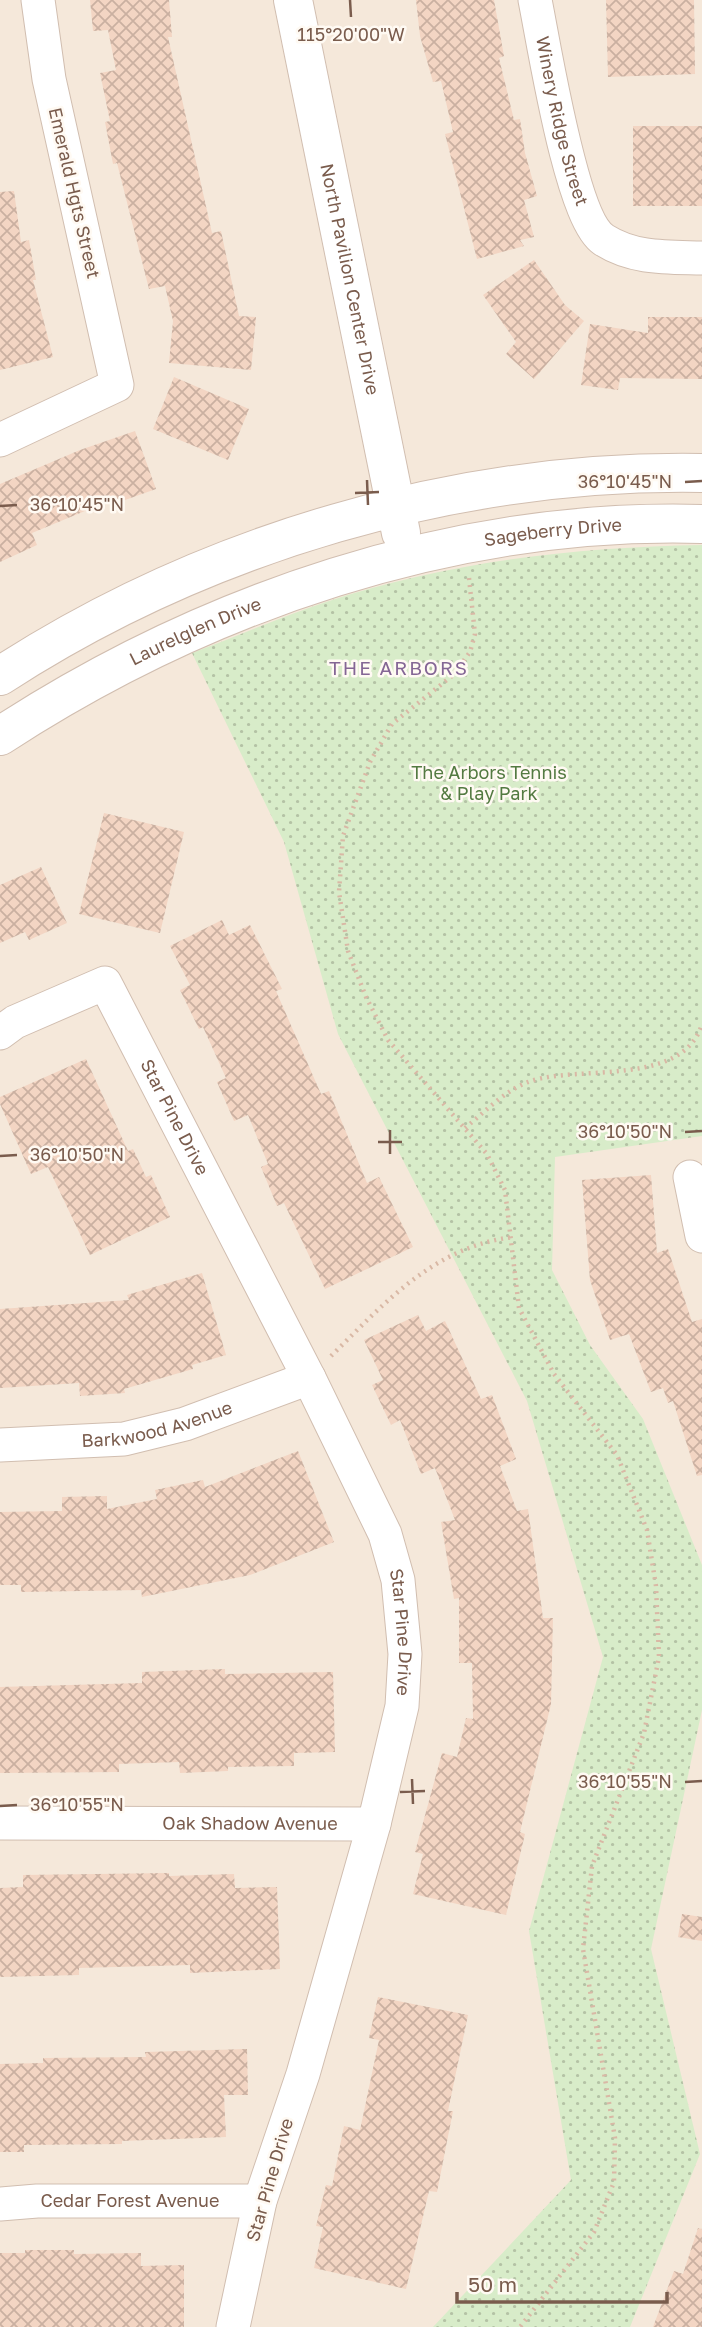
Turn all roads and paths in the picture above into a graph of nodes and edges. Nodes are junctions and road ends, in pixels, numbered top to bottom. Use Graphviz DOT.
graph roads {
  1 [pos="38,0"];
  2 [pos="293,0"];
  3 [pos="535,0"];
  4 [pos="702,258"];
  5 [pos="0,440"];
  6 [pos="702,473"];
  7 [pos="395,509"];
  8 [pos="702,524"];
  9 [pos="407,558"];
  10 [pos="468,567"];
  11 [pos="0,676"];
  12 [pos="0,736"];
  13 [pos="702,1024"];
  14 [pos="0,1033"];
  15 [pos="465,1128"];
  16 [pos="690,1177"];
  17 [pos="702,1236"];
  18 [pos="513,1237"];
  19 [pos="309,1378"];
  20 [pos="0,1445"];
  21 [pos="0,1822"];
  22 [pos="374,1824"];
  23 [pos="260,2201"];
  24 [pos="0,2204"];
  25 [pos="233,2327"];
  26 [pos="520,2327"];
  1 -- 5 [label="street, Emerald Hgts Street"];
  2 -- 7 [label="street, North Pavilion Center Drive"];
  3 -- 4 [label="street, Winery Ridge Street"];
  6 -- 7 [label="street"];
  7 -- 9 [label="street, North Pavilion Center Drive"];
  7 -- 11 [label="street"];
  8 -- 9 [label="street, Sageberry Drive"];
  9 -- 12 [label="street, Laurelglen Drive"];
  10 -- 15 [label="path"];
  13 -- 15 [label="path"];
  14 -- 19 [label="street, Star Pine Drive"];
  15 -- 18 [label="path"];
  16 -- 17 [label="street"];
  18 -- 19 [label="path"];
  18 -- 26 [label="path"];
  19 -- 20 [label="street, Barkwood Avenue"];
  19 -- 22 [label="street, Star Pine Drive"];
  21 -- 22 [label="street, Oak Shadow Avenue"];
  22 -- 23 [label="street, Star Pine Drive"];
  23 -- 24 [label="street, Cedar Forest Avenue"];
  23 -- 25 [label="street, Star Pine Drive"];
}
